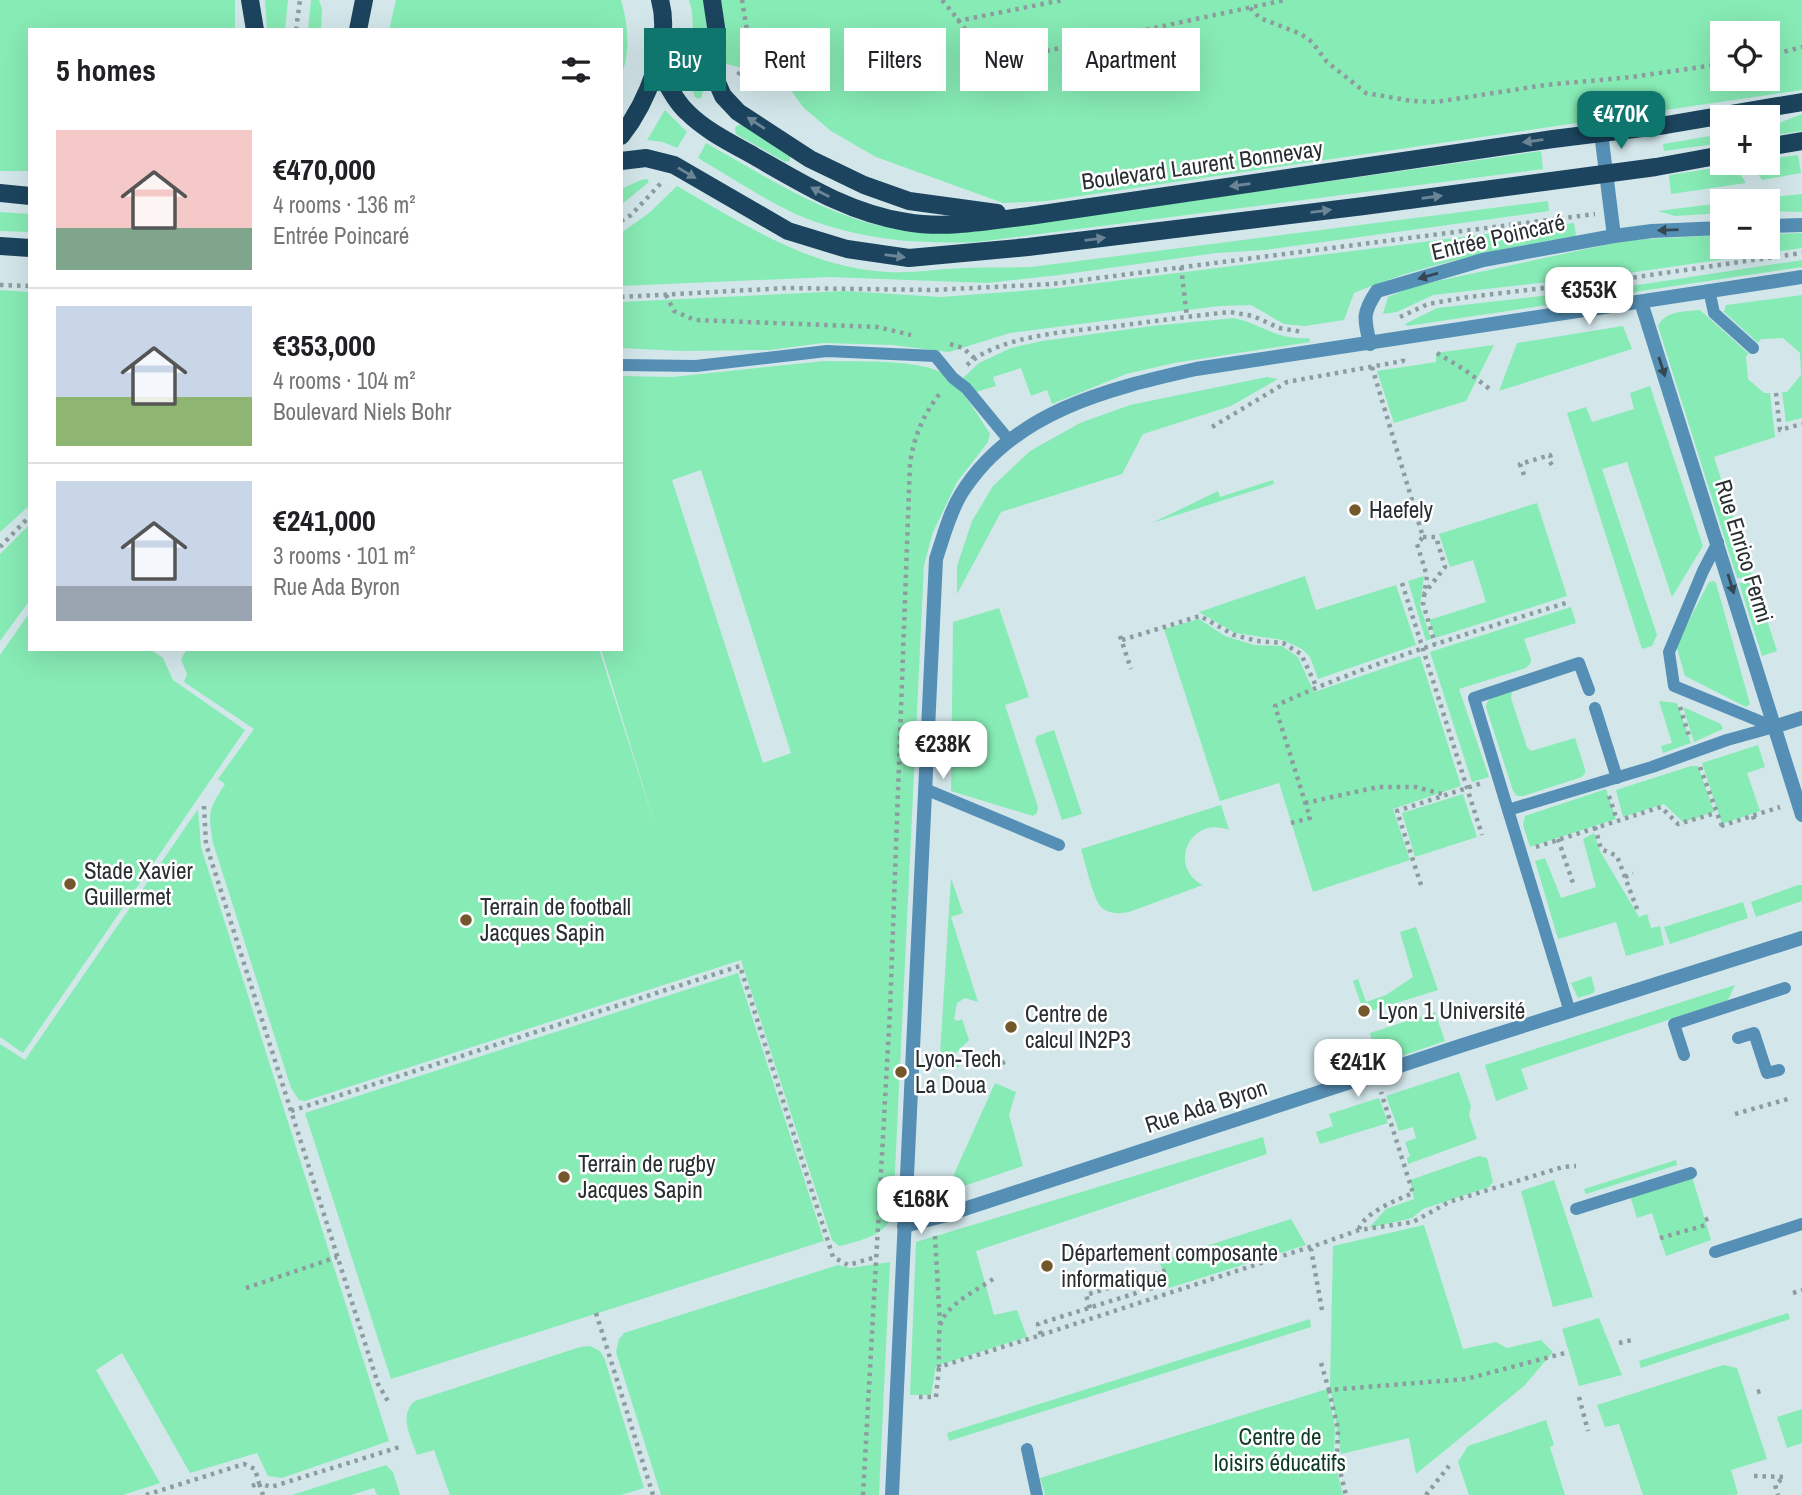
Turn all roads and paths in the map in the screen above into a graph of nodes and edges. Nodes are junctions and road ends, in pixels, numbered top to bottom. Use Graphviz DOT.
graph roads {
  1 [pos="250,0"];
  2 [pos="300,0"];
  3 [pos="660,0"];
  4 [pos="712,0"];
  5 [pos="742,0"];
  6 [pos="942,0"];
  7 [pos="1063,0"];
  8 [pos="1285,0"];
  9 [pos="361,2"];
  10 [pos="1250,8"];
  11 [pos="957,21"];
  12 [pos="255,28"];
  13 [pos="296,28"];
  14 [pos="358,28"];
  15 [pos="662,28"];
  16 [pos="1802,47"];
  17 [pos="1780,53"];
  18 [pos="1710,66"];
  19 [pos="736,77"];
  20 [pos="644,91"];
  21 [pos="672,91"];
  22 [pos="1802,102"];
  23 [pos="623,132"];
  24 [pos="1601,133"];
  25 [pos="1802,141"];
  26 [pos="1780,145"];
  27 [pos="1710,157"];
  28 [pos="623,161"];
  29 [pos="1606,174"];
  30 [pos="663,181"];
  31 [pos="28,187"];
  32 [pos="0,191"];
  33 [pos="28,196"];
  34 [pos="1596,214"];
  35 [pos="1029,216"];
  36 [pos="623,219"];
  37 [pos="1802,225"];
  38 [pos="1780,226"];
  39 [pos="1710,229"];
  40 [pos="1614,236"];
  41 [pos="0,246"];
  42 [pos="28,248"];
  43 [pos="1802,253"];
  44 [pos="1181,267"];
  45 [pos="1802,277"];
  46 [pos="0,285"];
  47 [pos="28,286"];
  48 [pos="1709,290"];
  49 [pos="666,295"];
  50 [pos="623,297"];
  51 [pos="1642,302"];
  52 [pos="1187,317"];
  53 [pos="1390,320"];
  54 [pos="1308,331"];
  55 [pos="918,336"];
  56 [pos="939,341"];
  57 [pos="1370,344"];
  58 [pos="1754,348"];
  59 [pos="1433,350"];
  60 [pos="1402,355"];
  61 [pos="974,358"];
  62 [pos="623,365"];
  63 [pos="1372,367"];
  64 [pos="953,378"];
  65 [pos="1491,390"];
  66 [pos="1776,393"];
  67 [pos="1802,424"];
  68 [pos="1212,426"];
  69 [pos="1008,439"];
  70 [pos="1555,469"];
  71 [pos="1524,475"];
  72 [pos="28,518"];
  73 [pos="1423,537"];
  74 [pos="1718,542"];
  75 [pos="0,547"];
  76 [pos="1402,583"];
  77 [pos="1424,594"];
  78 [pos="1569,602"];
  79 [pos="1435,644"];
  80 [pos="1423,648"];
  81 [pos="1131,669"];
  82 [pos="1316,686"];
  83 [pos="1589,690"];
  84 [pos="1595,708"];
  85 [pos="1802,718"];
  86 [pos="1774,727"];
  87 [pos="1617,778"];
  88 [pos="1467,787"];
  89 [pos="925,789"];
  90 [pos="1447,795"];
  91 [pos="1305,803"];
  92 [pos="204,806"];
  93 [pos="1800,808"];
  94 [pos="1508,810"];
  95 [pos="1716,813"];
  96 [pos="1754,816"];
  97 [pos="1292,823"];
  98 [pos="1755,823"];
  99 [pos="1721,826"];
  100 [pos="1595,827"];
  101 [pos="1482,835"];
  102 [pos="1558,839"];
  103 [pos="1059,845"];
  104 [pos="1522,852"];
  105 [pos="1633,873"];
  106 [pos="1626,877"];
  107 [pos="1573,883"];
  108 [pos="1421,885"];
  109 [pos="1637,909"];
  110 [pos="1802,938"];
  111 [pos="1785,988"];
  112 [pos="1570,1012"];
  113 [pos="1738,1038"];
  114 [pos="1684,1055"];
  115 [pos="1005,1062"];
  116 [pos="994,1066"];
  117 [pos="1779,1069"];
  118 [pos="1381,1094"];
  119 [pos="1788,1099"];
  120 [pos="291,1111"];
  121 [pos="1735,1114"];
  122 [pos="1576,1166"];
  123 [pos="1691,1173"];
  124 [pos="1576,1209"];
  125 [pos="1707,1221"];
  126 [pos="1802,1224"];
  127 [pos="904,1226"];
  128 [pos="1359,1230"];
  129 [pos="935,1236"];
  130 [pos="1660,1238"];
  131 [pos="1317,1245"];
  132 [pos="1715,1252"];
  133 [pos="877,1256"];
  134 [pos="337,1257"];
  135 [pos="1170,1269"];
  136 [pos="1156,1273"];
  137 [pos="1141,1276"];
  138 [pos="993,1279"];
  139 [pos="1132,1281"];
  140 [pos="246,1288"];
  141 [pos="1146,1290"];
  142 [pos="1802,1291"];
  143 [pos="1135,1294"];
  144 [pos="1793,1294"];
  145 [pos="1090,1308"];
  146 [pos="1322,1310"];
  147 [pos="596,1313"];
  148 [pos="940,1325"];
  149 [pos="1041,1335"];
  150 [pos="1632,1340"];
  151 [pos="1619,1343"];
  152 [pos="1565,1353"];
  153 [pos="1321,1363"];
  154 [pos="939,1367"];
  155 [pos="1329,1390"];
  156 [pos="1765,1390"];
  157 [pos="1758,1392"];
  158 [pos="919,1397"];
  159 [pos="1579,1397"];
  160 [pos="389,1403"];
  161 [pos="1588,1431"];
  162 [pos="403,1446"];
  163 [pos="1027,1448"];
  164 [pos="1449,1466"];
  165 [pos="1754,1476"];
  166 [pos="259,1483"];
  167 [pos="253,1486"];
  168 [pos="146,1495"];
  169 [pos="263,1495"];
  170 [pos="653,1495"];
  171 [pos="863,1495"];
  172 [pos="892,1495"];
  173 [pos="1037,1495"];
  174 [pos="1346,1495"];
  175 [pos="1426,1495"];
  176 [pos="1778,1495"];
  1 -- 12 [label="main road"];
  2 -- 13 [label="path"];
  3 -- 15 [label="main road"];
  35 -- 4 [label="main road, one-way"];
  5 -- 19 [label="path"];
  6 -- 11 [label="path"];
  7 -- 11 [label="path"];
  8 -- 10 [label="path"];
  9 -- 14 [label="main road"];
  10 -- 11 [label="path"];
  10 -- 18 [label="path"];
  16 -- 17 [label="path"];
  20 -- 23 [label="main road"];
  35 -- 21 [label="main road, Boulevard Laurent Bonnevay, one-way"];
  22 -- 24 [label="main road, Boulevard Laurent Bonnevay"];
  24 -- 29 [label="street"];
  24 -- 35 [label="main road, Boulevard Laurent Bonnevay, one-way"];
  25 -- 26 [label="main road"];
  27 -- 29 [label="main road"];
  28 -- 29 [label="main road, one-way"];
  29 -- 40 [label="street"];
  30 -- 36 [label="path"];
  31 -- 32 [label="main road"];
  32 -- 33 [label="main road"];
  34 -- 44 [label="path"];
  37 -- 38 [label="street"];
  39 -- 40 [label="street, Entrée Poincaré, one-way"];
  40 -- 57 [label="street, Entrée Poincaré, one-way"];
  41 -- 42 [label="main road"];
  43 -- 53 [label="path"];
  44 -- 49 [label="path"];
  44 -- 52 [label="path"];
  45 -- 48 [label="street"];
  46 -- 47 [label="path"];
  48 -- 51 [label="street"];
  48 -- 58 [label="lane"];
  49 -- 50 [label="path"];
  49 -- 55 [label="path"];
  51 -- 57 [label="street"];
  51 -- 74 [label="street, Rue Enrico Fermi, one-way"];
  52 -- 54 [label="path"];
  52 -- 61 [label="path"];
  56 -- 61 [label="path"];
  57 -- 69 [label="street"];
  59 -- 65 [label="path"];
  60 -- 63 [label="path"];
  61 -- 64 [label="path"];
  62 -- 64 [label="lane"];
  63 -- 68 [label="path"];
  63 -- 73 [label="path"];
  64 -- 69 [label="lane"];
  64 -- 133 [label="path"];
  66 -- 67 [label="path"];
  69 -- 89 [label="street"];
  70 -- 71 [label="path"];
  72 -- 75 [label="path"];
  73 -- 77 [label="path"];
  73 -- 77 [label="path"];
  74 -- 86 [label="street, Rue Enrico Fermi, one-way"];
  74 -- 86 [label="lane"];
  76 -- 80 [label="path"];
  77 -- 79 [label="path"];
  78 -- 79 [label="path"];
  79 -- 80 [label="path"];
  80 -- 82 [label="path"];
  80 -- 88 [label="path"];
  81 -- 82 [label="path"];
  82 -- 91 [label="path"];
  83 -- 94 [label="lane"];
  84 -- 87 [label="lane"];
  85 -- 86 [label="street"];
  86 -- 87 [label="lane"];
  86 -- 93 [label="street, Rue Enrico Fermi"];
  87 -- 94 [label="lane"];
  88 -- 90 [label="path"];
  88 -- 101 [label="path"];
  89 -- 103 [label="lane"];
  89 -- 127 [label="street"];
  90 -- 91 [label="path"];
  90 -- 108 [label="path"];
  91 -- 97 [label="path"];
  92 -- 120 [label="path"];
  93 -- 96 [label="path"];
  94 -- 104 [label="lane"];
  95 -- 100 [label="path"];
  96 -- 98 [label="path"];
  96 -- 99 [label="path"];
  100 -- 102 [label="path"];
  100 -- 106 [label="path"];
  102 -- 104 [label="path"];
  102 -- 107 [label="path"];
  104 -- 112 [label="lane"];
  105 -- 106 [label="path"];
  106 -- 109 [label="path"];
  110 -- 112 [label="street, Rue Ada Byron"];
  111 -- 114 [label="lane"];
  112 -- 127 [label="street, Rue Ada Byron"];
  113 -- 117 [label="lane"];
  115 -- 116 [label="path"];
  118 -- 128 [label="path"];
  119 -- 121 [label="path"];
  120 -- 133 [label="path"];
  120 -- 134 [label="path"];
  122 -- 128 [label="path"];
  123 -- 124 [label="lane"];
  125 -- 130 [label="path"];
  126 -- 132 [label="lane"];
  127 -- 172 [label="street"];
  128 -- 131 [label="path"];
  129 -- 148 [label="path"];
  131 -- 146 [label="path"];
  131 -- 149 [label="path"];
  133 -- 171 [label="path"];
  134 -- 140 [label="path"];
  134 -- 160 [label="path"];
  135 -- 136 [label="path"];
  136 -- 137 [label="path"];
  136 -- 141 [label="path"];
  137 -- 139 [label="path"];
  137 -- 141 [label="path"];
  138 -- 148 [label="path"];
  139 -- 143 [label="path"];
  139 -- 145 [label="path"];
  141 -- 143 [label="path"];
  142 -- 144 [label="path"];
  143 -- 145 [label="path"];
  145 -- 149 [label="path"];
  147 -- 170 [label="path"];
  148 -- 154 [label="path"];
  149 -- 154 [label="path"];
  150 -- 151 [label="path"];
  152 -- 155 [label="path"];
  153 -- 155 [label="path"];
  154 -- 158 [label="path"];
  155 -- 174 [label="path"];
  156 -- 157 [label="path"];
  159 -- 161 [label="path"];
  162 -- 166 [label="path"];
  163 -- 173 [label="lane"];
  164 -- 175 [label="path"];
  165 -- 176 [label="path"];
  166 -- 167 [label="path"];
  166 -- 168 [label="path"];
  166 -- 169 [label="path"];
}
